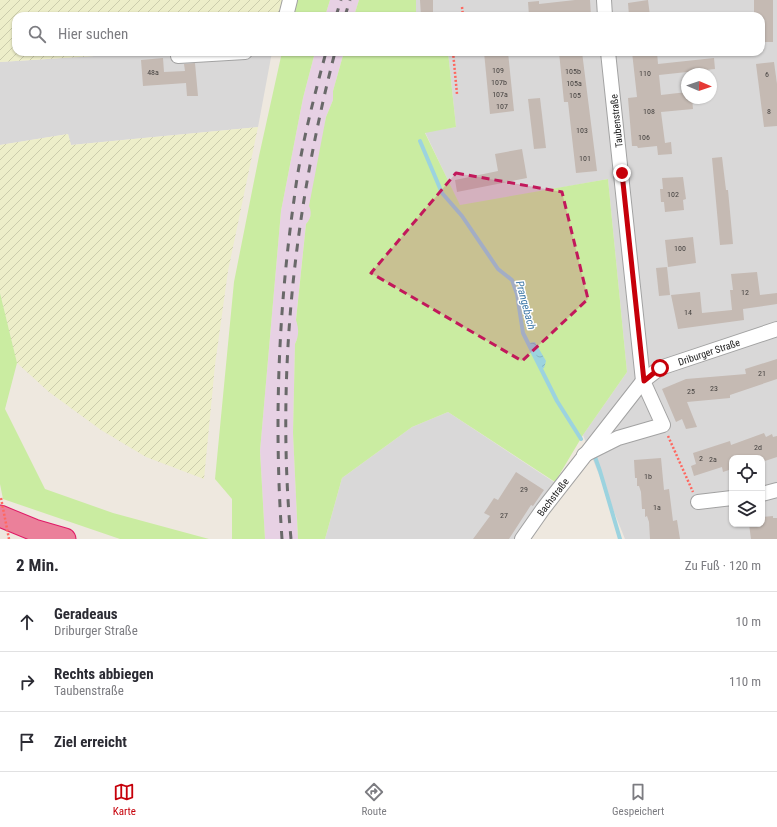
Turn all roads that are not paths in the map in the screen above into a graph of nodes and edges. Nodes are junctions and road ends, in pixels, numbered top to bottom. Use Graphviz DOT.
graph roads {
  1 [pos="290,0"];
  2 [pos="604,0"];
  3 [pos="287,12"];
  4 [pos="605,12"];
  5 [pos="608,56"];
  6 [pos="777,329"];
  7 [pos="644,381"];
  8 [pos="663,425"];
  9 [pos="584,456"];
  10 [pos="777,490"];
  11 [pos="765,493"];
  12 [pos="729,498"];
  13 [pos="698,502"];
  14 [pos="0,503"];
  15 [pos="65,539"];
  16 [pos="522,539"];
  1 -- 3 [label="street"];
  2 -- 4 [label="street"];
  5 -- 7 [label="street, Taubenstraße"];
  6 -- 7 [label="street, Driburger Straße"];
  7 -- 8 [label="street, Taubenstraße"];
  7 -- 9 [label="street, Bachstraße"];
  8 -- 9 [label="street, Bachstraße"];
  9 -- 16 [label="street, Bachstraße"];
  10 -- 11 [label="street"];
  12 -- 13 [label="street"];
  14 -- 15 [label="highway"];
}
